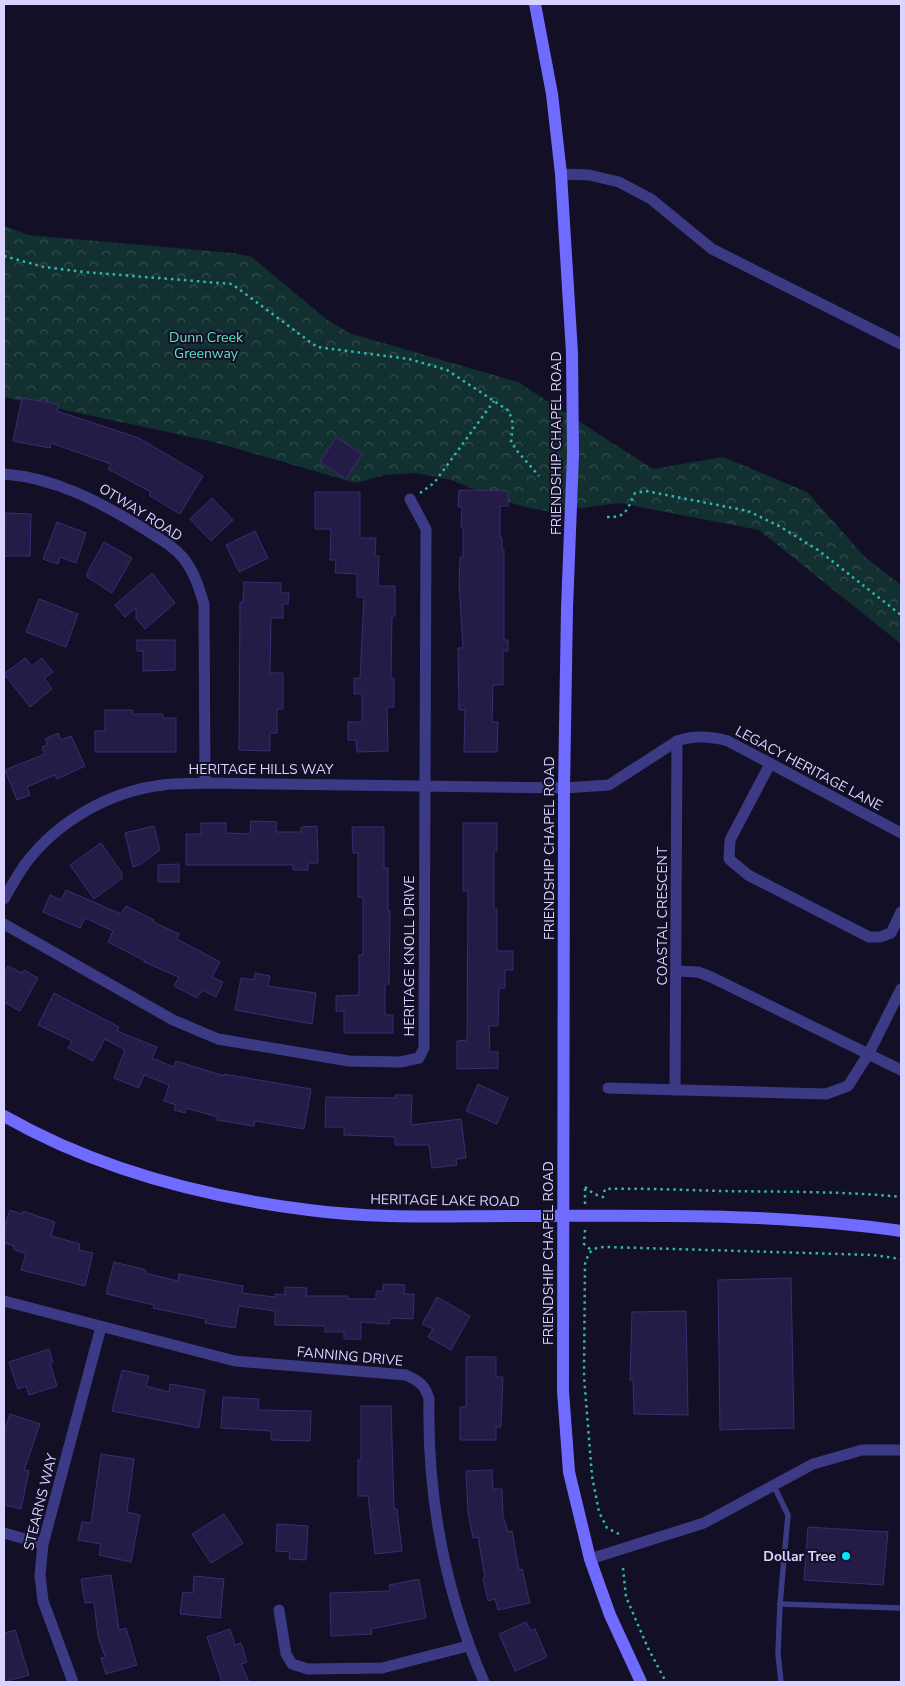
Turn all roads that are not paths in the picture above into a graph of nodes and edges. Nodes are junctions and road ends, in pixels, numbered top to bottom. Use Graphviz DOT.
graph roads {
  1 [pos="535,4"];
  2 [pos="561,174"];
  3 [pos="901,344"];
  4 [pos="4,474"];
  5 [pos="410,499"];
  6 [pos="677,741"];
  7 [pos="770,764"];
  8 [pos="205,783"];
  9 [pos="425,784"];
  10 [pos="564,788"];
  11 [pos="901,833"];
  12 [pos="4,899"];
  13 [pos="901,912"];
  14 [pos="4,924"];
  15 [pos="677,971"];
  16 [pos="901,989"];
  17 [pos="869,1053"];
  18 [pos="901,1070"];
  19 [pos="608,1088"];
  20 [pos="675,1090"];
  21 [pos="4,1116"];
  22 [pos="563,1216"];
  23 [pos="901,1231"];
  24 [pos="4,1301"];
  25 [pos="102,1327"];
  26 [pos="901,1450"];
  27 [pos="773,1484"];
  28 [pos="4,1533"];
  29 [pos="43,1544"];
  30 [pos="590,1558"];
  31 [pos="780,1604"];
  32 [pos="901,1608"];
  33 [pos="279,1610"];
  34 [pos="468,1646"];
  35 [pos="73,1682"];
  36 [pos="484,1682"];
  37 [pos="641,1682"];
  38 [pos="781,1682"];
  1 -- 2 [label="street, FRIENDSHIP CHAPEL ROAD"];
  2 -- 3 [label="street"];
  2 -- 10 [label="street, FRIENDSHIP CHAPEL ROAD"];
  4 -- 8 [label="street, OTWAY ROAD"];
  5 -- 9 [label="street, HERITAGE KNOLL DRIVE"];
  6 -- 7 [label="street, LEGACY HERITAGE LANE"];
  6 -- 10 [label="street, LEGACY HERITAGE LANE"];
  6 -- 15 [label="street, COASTAL CRESCENT"];
  7 -- 11 [label="street, LEGACY HERITAGE LANE"];
  7 -- 13 [label="street"];
  8 -- 9 [label="street, HERITAGE HILLS WAY"];
  8 -- 12 [label="street, HERITAGE HILLS WAY"];
  9 -- 10 [label="street, HERITAGE HILLS WAY"];
  9 -- 14 [label="street, HERITAGE KNOLL DRIVE"];
  10 -- 22 [label="street, FRIENDSHIP CHAPEL ROAD"];
  15 -- 17 [label="street"];
  15 -- 20 [label="street, COASTAL CRESCENT"];
  16 -- 17 [label="street"];
  17 -- 18 [label="street"];
  17 -- 20 [label="street"];
  19 -- 20 [label="street"];
  21 -- 22 [label="street, HERITAGE LAKE ROAD"];
  22 -- 23 [label="street, HERITAGE LAKE ROAD"];
  22 -- 30 [label="street, FRIENDSHIP CHAPEL ROAD"];
  24 -- 25 [label="street, FANNING DRIVE"];
  25 -- 29 [label="street, STEARNS WAY"];
  25 -- 34 [label="street, FANNING DRIVE"];
  26 -- 27 [label="street"];
  27 -- 30 [label="street"];
  27 -- 31 [label="lane"];
  28 -- 29 [label="street"];
  29 -- 35 [label="street, STEARNS WAY"];
  30 -- 37 [label="street, FRIENDSHIP CHAPEL ROAD"];
  31 -- 32 [label="lane"];
  31 -- 38 [label="lane"];
  33 -- 34 [label="street"];
  34 -- 36 [label="street, FANNING DRIVE"];
}
